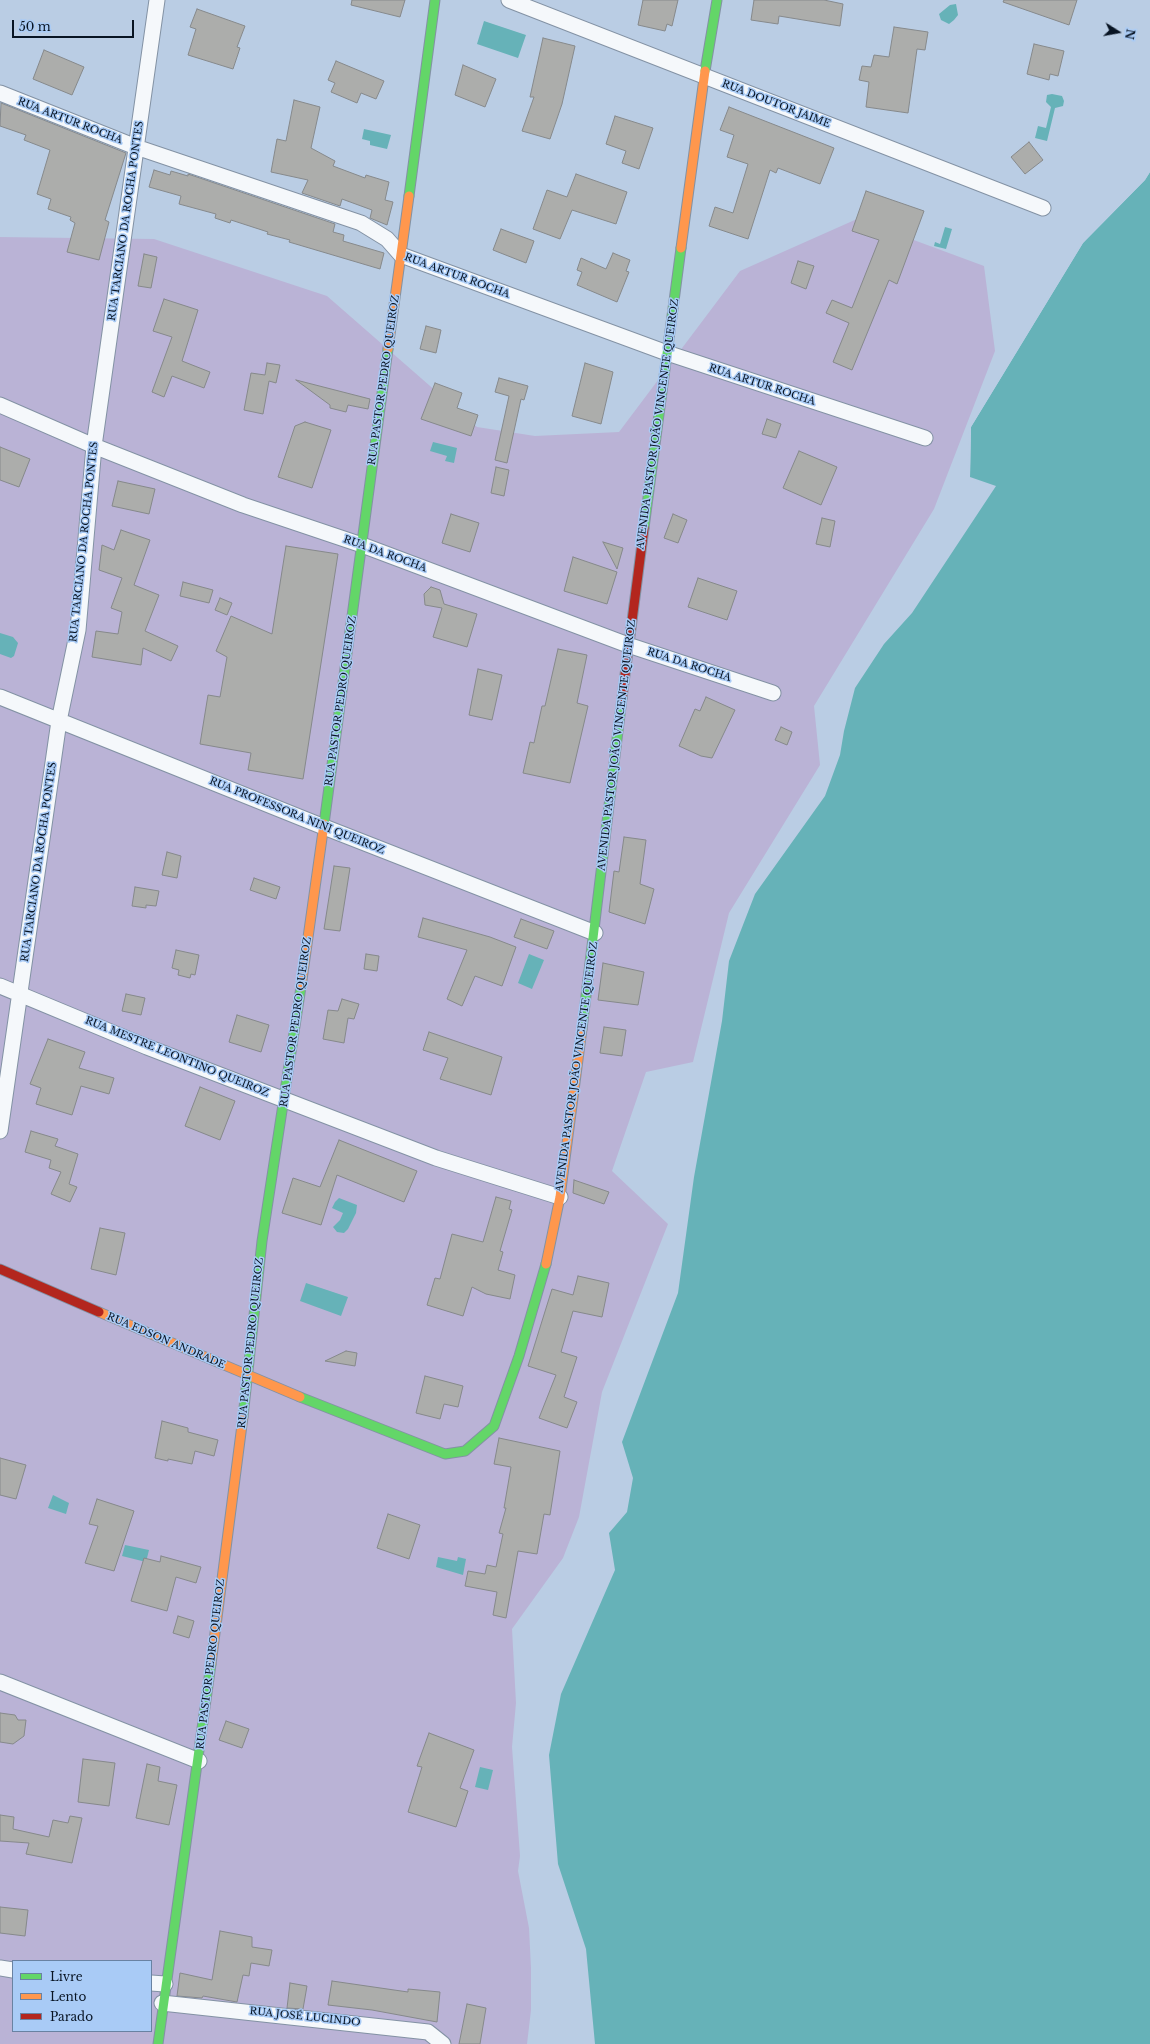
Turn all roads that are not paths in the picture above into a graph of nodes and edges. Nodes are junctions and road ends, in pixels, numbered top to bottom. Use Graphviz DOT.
graph roads {
  1 [pos="156,0"];
  2 [pos="435,0"];
  3 [pos="509,0"];
  4 [pos="717,0"];
  5 [pos="704,76"];
  6 [pos="0,93"];
  7 [pos="136,147"];
  8 [pos="1042,208"];
  9 [pos="401,256"];
  10 [pos="667,353"];
  11 [pos="0,405"];
  12 [pos="925,438"];
  13 [pos="94,446"];
  14 [pos="362,545"];
  15 [pos="628,645"];
  16 [pos="773,693"];
  17 [pos="0,697"];
  18 [pos="59,721"];
  19 [pos="324,827"];
  20 [pos="595,933"];
  21 [pos="0,986"];
  22 [pos="20,994"];
  23 [pos="285,1100"];
  24 [pos="0,1130"];
  25 [pos="560,1198"];
  26 [pos="0,1269"];
  27 [pos="248,1376"];
  28 [pos="445,1454"];
  29 [pos="0,1682"];
  30 [pos="199,1761"];
  31 [pos="0,1968"];
  32 [pos="12,1970"];
  33 [pos="158,1983"];
  34 [pos="162,2003"];
  35 [pos="158,2044"];
  36 [pos="443,2044"];
  1 -- 7 [label="street, RUA TARCIANO DA ROCHA PONTES"];
  2 -- 9 [label="street, RUA PASTOR PEDRO QUEIROZ"];
  3 -- 5 [label="street, RUA DOUTOR JAIME"];
  4 -- 5 [label="street, AVENIDA PASTOR JOÃO VINCENTE QUEIROZ"];
  5 -- 8 [label="street, RUA DOUTOR JAIME"];
  5 -- 10 [label="street, AVENIDA PASTOR JOÃO VINCENTE QUEIROZ"];
  6 -- 7 [label="street, RUA ARTUR ROCHA"];
  7 -- 9 [label="street, RUA ARTUR ROCHA"];
  7 -- 13 [label="street, RUA TARCIANO DA ROCHA PONTES"];
  9 -- 10 [label="street, RUA ARTUR ROCHA"];
  9 -- 14 [label="street, RUA PASTOR PEDRO QUEIROZ"];
  10 -- 12 [label="street, RUA ARTUR ROCHA"];
  10 -- 15 [label="street, AVENIDA PASTOR JOÃO VINCENTE QUEIROZ"];
  11 -- 13 [label="street, RUA DA ROCHA"];
  13 -- 14 [label="street, RUA DA ROCHA"];
  13 -- 18 [label="street, RUA TARCIANO DA ROCHA PONTES"];
  14 -- 15 [label="street, RUA DA ROCHA"];
  14 -- 19 [label="street, RUA PASTOR PEDRO QUEIROZ"];
  15 -- 16 [label="street, RUA DA ROCHA"];
  15 -- 20 [label="street, AVENIDA PASTOR JOÃO VINCENTE QUEIROZ"];
  17 -- 18 [label="street, RUA PROFESSORA NINI QUEIROZ"];
  18 -- 19 [label="street, RUA PROFESSORA NINI QUEIROZ"];
  18 -- 22 [label="street, RUA TARCIANO DA ROCHA PONTES"];
  19 -- 20 [label="street, RUA PROFESSORA NINI QUEIROZ"];
  19 -- 23 [label="street, RUA PASTOR PEDRO QUEIROZ"];
  20 -- 25 [label="street, AVENIDA PASTOR JOÃO VINCENTE QUEIROZ"];
  21 -- 22 [label="street, RUA MESTRE LEONTINO QUEIROZ"];
  22 -- 23 [label="street, RUA MESTRE LEONTINO QUEIROZ"];
  22 -- 24 [label="street, RUA TARCIANO DA ROCHA PONTES"];
  23 -- 25 [label="street, RUA MESTRE LEONTINO QUEIROZ"];
  23 -- 27 [label="street, RUA PASTOR PEDRO QUEIROZ"];
  25 -- 28 [label="street, AVENIDA PASTOR JOÃO VINCENTE QUEIROZ"];
  26 -- 27 [label="street, RUA EDSON ANDRADE"];
  27 -- 28 [label="street, RUA EDSON ANDRADE"];
  27 -- 30 [label="street, RUA PASTOR PEDRO QUEIROZ"];
  29 -- 30 [label="street"];
  30 -- 33 [label="street, RUA PASTOR PEDRO QUEIROZ"];
  31 -- 32 [label="street"];
  33 -- 34 [label="street, RUA PASTOR PEDRO QUEIROZ"];
  34 -- 35 [label="street, RUA PASTOR PEDRO QUEIROZ"];
  34 -- 36 [label="street, RUA JOSÉ LUCINDO"];
}
